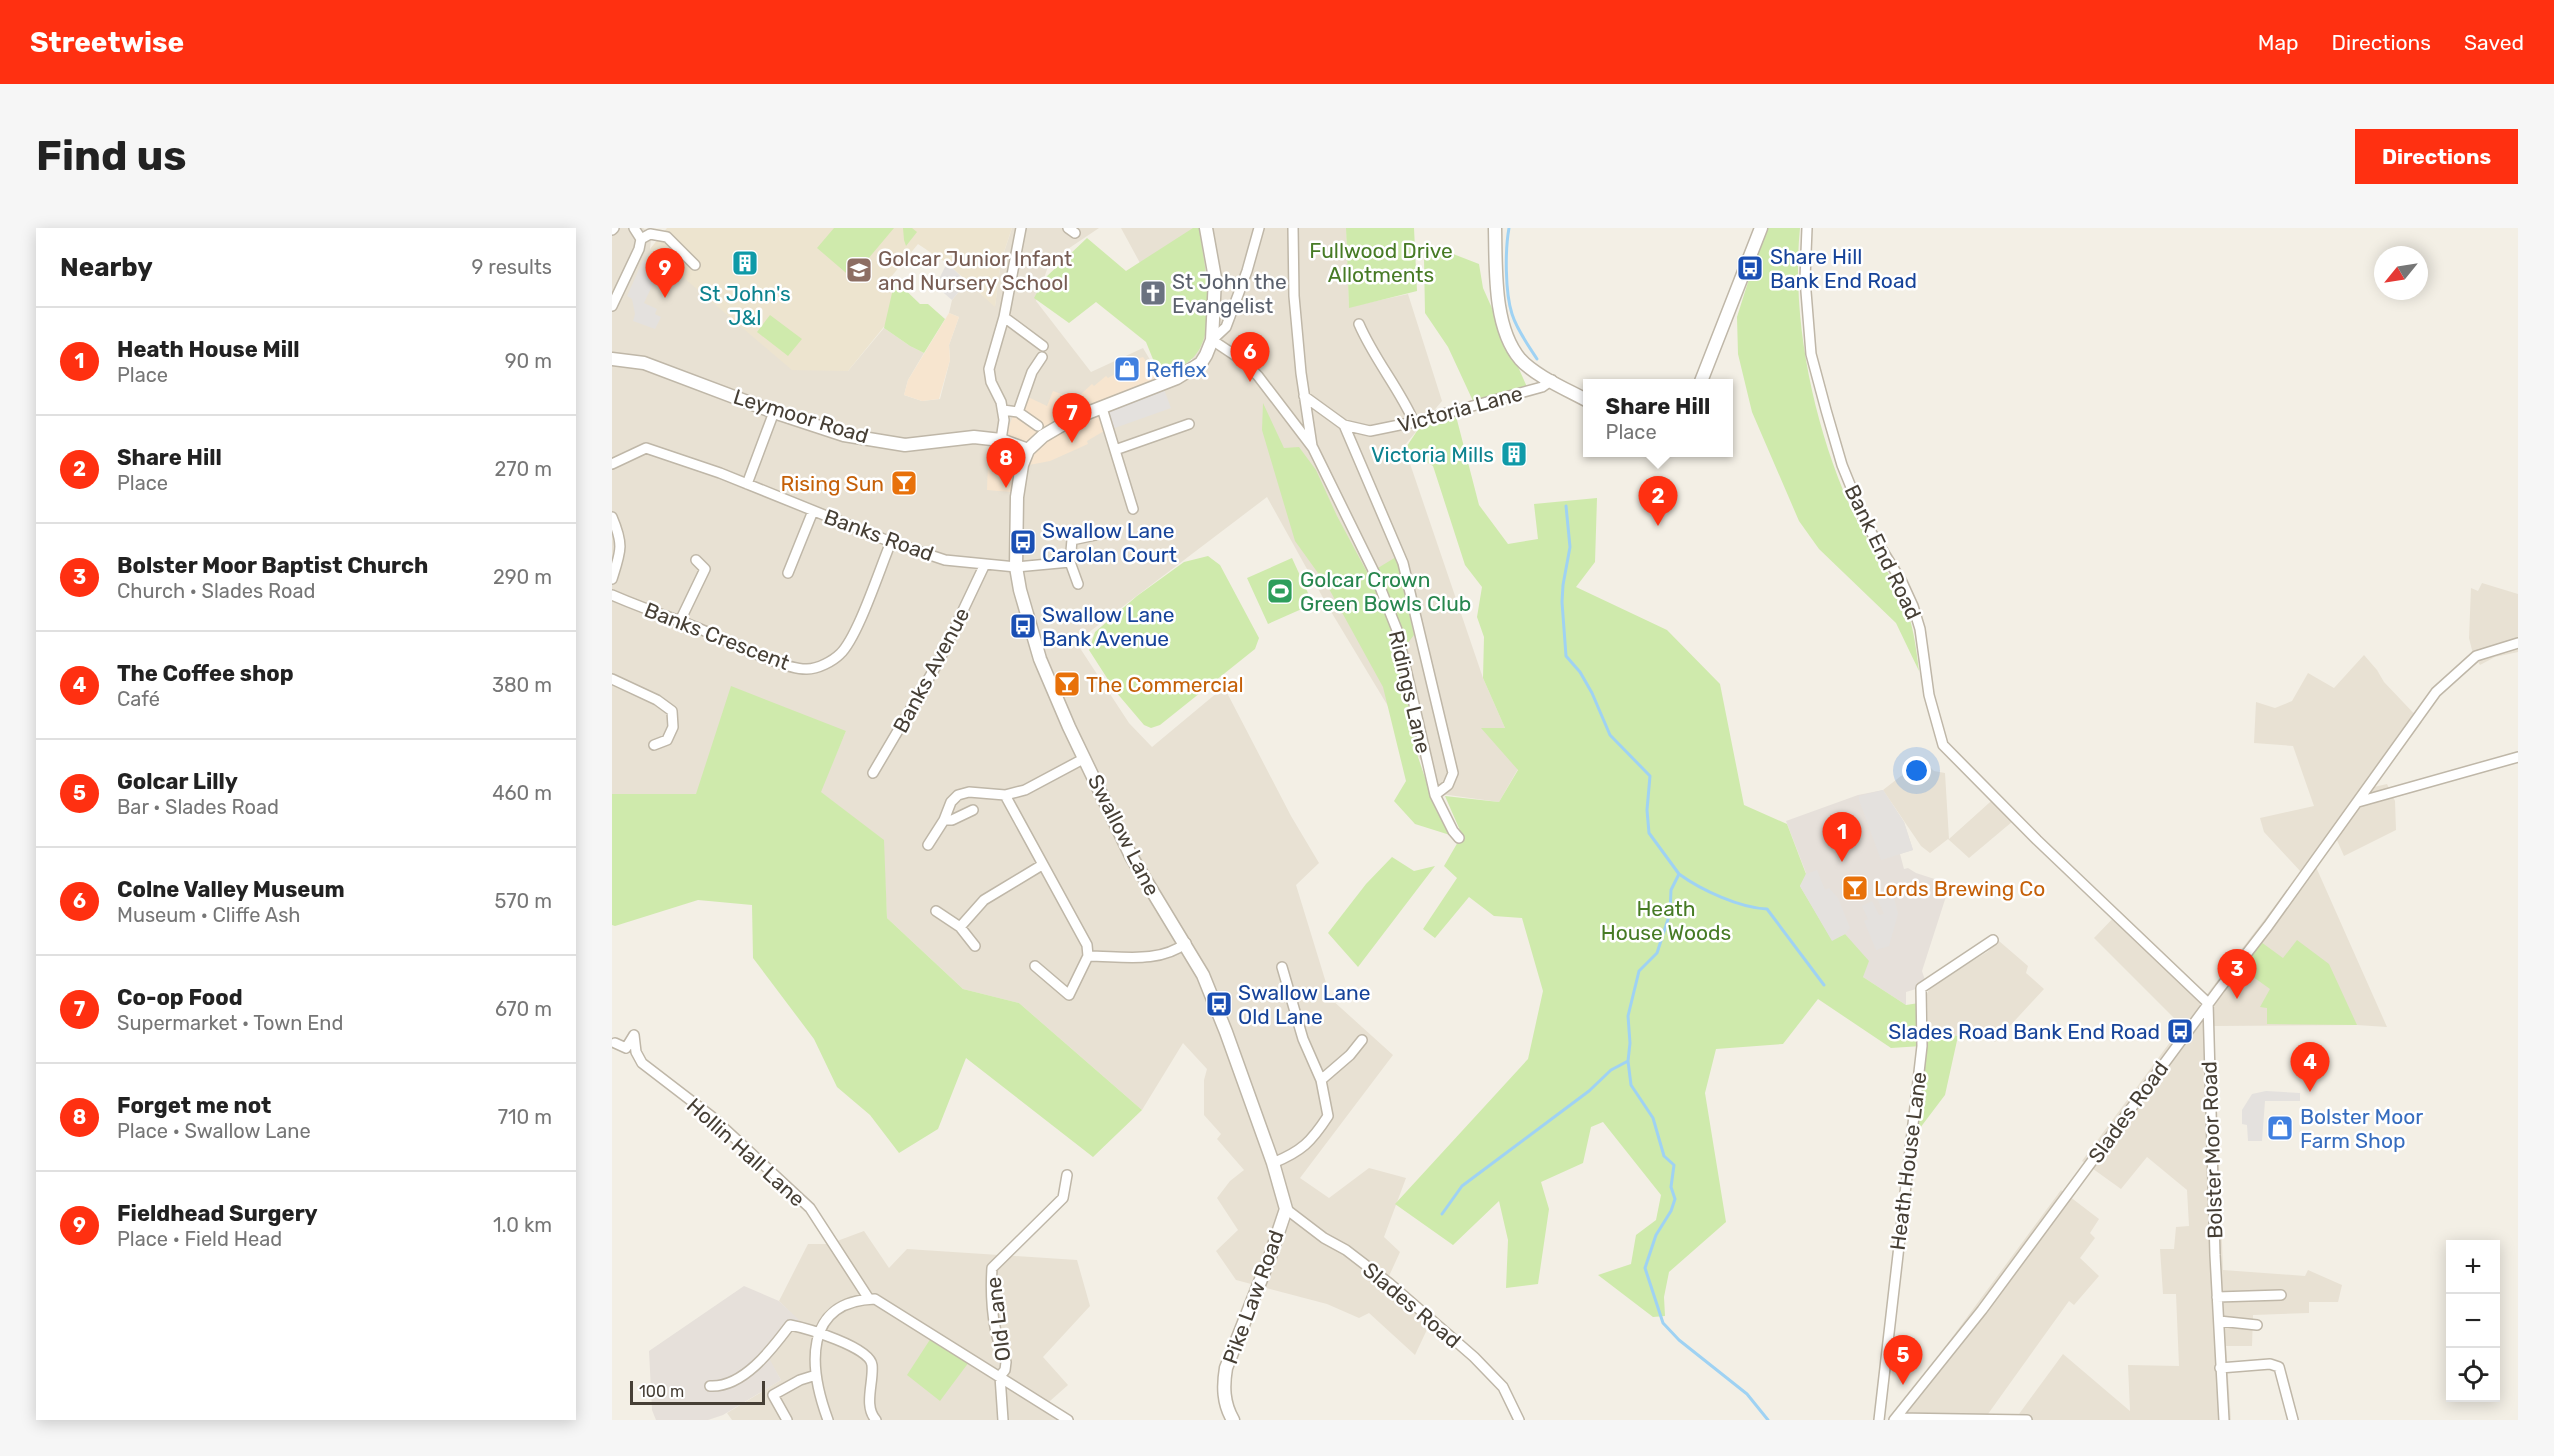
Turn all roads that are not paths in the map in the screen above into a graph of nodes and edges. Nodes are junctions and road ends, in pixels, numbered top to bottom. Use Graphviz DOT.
graph roads {
  1 [pos="634,228"];
  2 [pos="1021,228"];
  3 [pos="1206,228"];
  4 [pos="1259,228"];
  5 [pos="1293,228"];
  6 [pos="1495,228"];
  7 [pos="1761,228"];
  8 [pos="1807,228"];
  9 [pos="641,239"];
  10 [pos="695,265"];
  11 [pos="612,306"];
  12 [pos="1004,317"];
  13 [pos="1359,324"];
  14 [pos="1212,340"];
  15 [pos="1043,346"];
  16 [pos="1042,357"];
  17 [pos="612,359"];
  18 [pos="1702,379"];
  19 [pos="1552,380"];
  20 [pos="1304,396"];
  21 [pos="1583,399"];
  22 [pos="1102,408"];
  23 [pos="1003,410"];
  24 [pos="774,412"];
  25 [pos="1018,412"];
  26 [pos="1414,422"];
  27 [pos="1189,424"];
  28 [pos="1038,426"];
  29 [pos="1344,426"];
  30 [pos="1001,440"];
  31 [pos="1313,448"];
  32 [pos="1028,450"];
  33 [pos="1115,450"];
  34 [pos="612,464"];
  35 [pos="747,484"];
  36 [pos="1133,509"];
  37 [pos="813,511"];
  38 [pos="612,517"];
  39 [pos="1105,533"];
  40 [pos="891,542"];
  41 [pos="696,561"];
  42 [pos="1070,562"];
  43 [pos="985,564"];
  44 [pos="1016,567"];
  45 [pos="788,573"];
  46 [pos="612,579"];
  47 [pos="1078,584"];
  48 [pos="612,595"];
  49 [pos="680,621"];
  50 [pos="2518,643"];
  51 [pos="612,680"];
  52 [pos="654,745"];
  53 [pos="1085,758"];
  54 [pos="2518,758"];
  55 [pos="873,773"];
  56 [pos="1005,795"];
  57 [pos="1435,795"];
  58 [pos="2358,802"];
  59 [pos="973,810"];
  60 [pos="944,820"];
  61 [pos="1459,838"];
  62 [pos="928,845"];
  63 [pos="1042,865"];
  64 [pos="936,910"];
  65 [pos="960,927"];
  66 [pos="1994,940"];
  67 [pos="1185,943"];
  68 [pos="975,946"];
  69 [pos="1088,956"];
  70 [pos="1035,966"];
  71 [pos="1282,967"];
  72 [pos="2208,1003"];
  73 [pos="1362,1040"];
  74 [pos="615,1043"];
  75 [pos="1321,1080"];
  76 [pos="1273,1163"];
  77 [pos="1067,1175"];
  78 [pos="1286,1209"];
  79 [pos="2281,1295"];
  80 [pos="2217,1297"];
  81 [pos="869,1299"];
  82 [pos="2218,1321"];
  83 [pos="2257,1325"];
  84 [pos="818,1333"];
  85 [pos="2220,1368"];
  86 [pos="816,1375"];
  87 [pos="1000,1376"];
  88 [pos="710,1386"];
  89 [pos="1895,1419"];
  90 [pos="787,1420"];
  91 [pos="828,1420"];
  92 [pos="876,1420"];
  93 [pos="1003,1420"];
  94 [pos="1068,1420"];
  95 [pos="1233,1420"];
  96 [pos="1519,1420"];
  97 [pos="1879,1420"];
  98 [pos="2027,1420"];
  99 [pos="2224,1420"];
  100 [pos="2293,1420"];
  1 -- 9 [label="street"];
  2 -- 12 [label="street"];
  3 -- 14 [label="street"];
  4 -- 14 [label="street"];
  5 -- 20 [label="street"];
  6 -- 19 [label="street"];
  7 -- 18 [label="street"];
  8 -- 72 [label="street, Bank End Road"];
  9 -- 10 [label="street"];
  9 -- 11 [label="street"];
  12 -- 15 [label="street"];
  12 -- 23 [label="street"];
  13 -- 26 [label="street"];
  14 -- 22 [label="street"];
  14 -- 31 [label="street"];
  16 -- 25 [label="street"];
  17 -- 24 [label="street, Leymoor Road"];
  19 -- 21 [label="street"];
  19 -- 26 [label="street, Victoria Lane"];
  20 -- 29 [label="street, Victoria Lane"];
  20 -- 31 [label="street"];
  22 -- 32 [label="street"];
  22 -- 33 [label="street"];
  23 -- 25 [label="street"];
  23 -- 30 [label="street"];
  24 -- 30 [label="street, Leymoor Road"];
  24 -- 35 [label="street"];
  25 -- 28 [label="street"];
  26 -- 29 [label="street, Victoria Lane"];
  27 -- 33 [label="street"];
  29 -- 57 [label="street"];
  30 -- 32 [label="street, Leymoor Road"];
  31 -- 57 [label="street, Ridings Lane"];
  32 -- 44 [label="street, Swallow Lane"];
  33 -- 36 [label="street"];
  34 -- 35 [label="street, Banks Road"];
  35 -- 37 [label="street, Banks Road"];
  37 -- 40 [label="street, Banks Road"];
  37 -- 45 [label="street"];
  38 -- 46 [label="street"];
  39 -- 42 [label="street"];
  40 -- 43 [label="street, Banks Road"];
  40 -- 49 [label="street, Banks Crescent"];
  41 -- 49 [label="street"];
  42 -- 44 [label="street, Banks Road"];
  42 -- 47 [label="street"];
  43 -- 44 [label="street, Banks Road"];
  43 -- 55 [label="street, Banks Avenue"];
  44 -- 53 [label="street, Swallow Lane"];
  48 -- 49 [label="street, Banks Crescent"];
  50 -- 58 [label="street, Slades Road"];
  51 -- 52 [label="street"];
  53 -- 56 [label="street"];
  53 -- 67 [label="street, Swallow Lane"];
  54 -- 58 [label="street"];
  56 -- 60 [label="street"];
  56 -- 63 [label="street"];
  57 -- 61 [label="street, Ridings Lane"];
  58 -- 72 [label="street, Slades Road"];
  59 -- 60 [label="street"];
  60 -- 62 [label="street"];
  63 -- 65 [label="street"];
  63 -- 69 [label="street"];
  64 -- 65 [label="street"];
  65 -- 68 [label="street"];
  66 -- 97 [label="street, Heath House Lane"];
  67 -- 69 [label="street"];
  67 -- 76 [label="street, Swallow Lane"];
  69 -- 70 [label="street"];
  71 -- 75 [label="street"];
  72 -- 80 [label="street, Bolster Moor Road"];
  72 -- 89 [label="street, Slades Road"];
  73 -- 75 [label="street"];
  74 -- 81 [label="street, Hollin Hall Lane"];
  75 -- 76 [label="street"];
  76 -- 78 [label="street, Swallow Lane"];
  77 -- 87 [label="street, Old Lane"];
  78 -- 95 [label="street, Pike Law Road"];
  78 -- 96 [label="street, Slades Road"];
  79 -- 80 [label="street"];
  80 -- 82 [label="street, Bolster Moor Road"];
  81 -- 84 [label="street"];
  81 -- 87 [label="street"];
  82 -- 83 [label="street"];
  82 -- 85 [label="street, Bolster Moor Road"];
  84 -- 86 [label="street"];
  84 -- 88 [label="street"];
  84 -- 92 [label="street"];
  85 -- 99 [label="street, Bolster Moor Road"];
  85 -- 100 [label="street"];
  86 -- 90 [label="street"];
  86 -- 91 [label="street"];
  87 -- 93 [label="street, Old Lane"];
  87 -- 94 [label="street"];
  89 -- 98 [label="street"];
}
